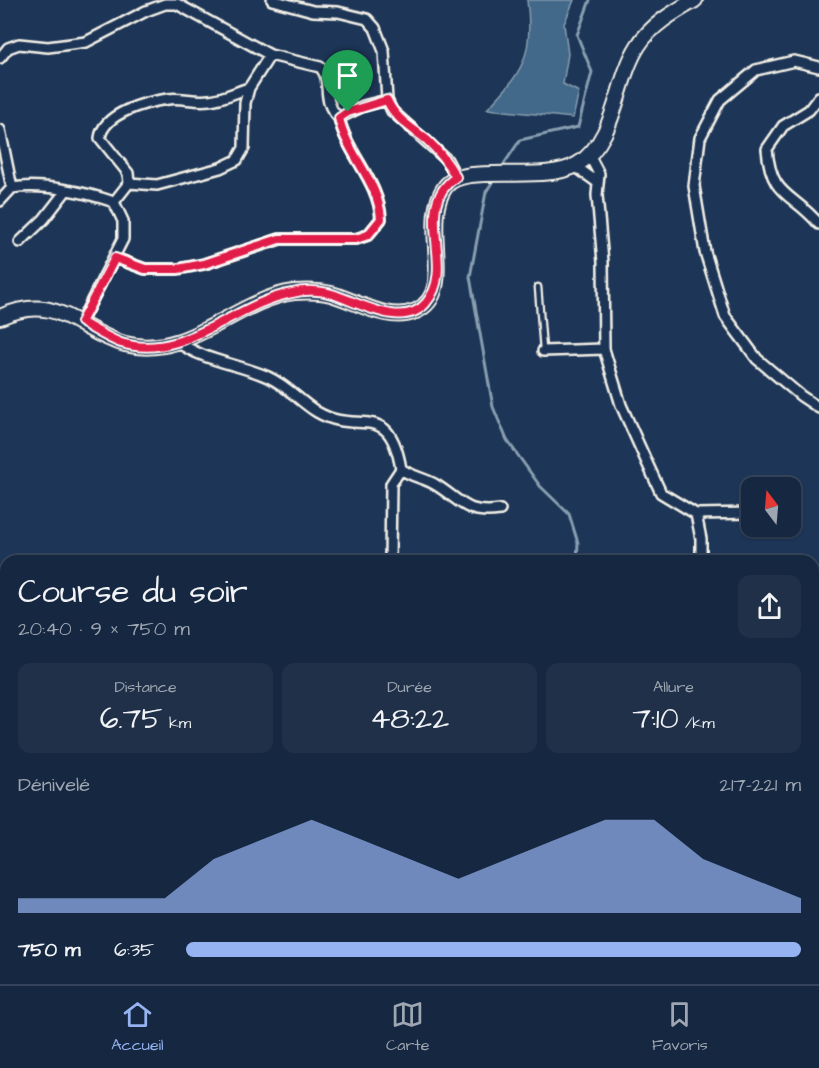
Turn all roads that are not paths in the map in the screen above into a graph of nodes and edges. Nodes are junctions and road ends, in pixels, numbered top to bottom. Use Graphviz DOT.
graph roads {
  1 [pos="272,0"];
  2 [pos="695,0"];
  3 [pos="270,55"];
  4 [pos="0,58"];
  5 [pos="819,67"];
  6 [pos="249,88"];
  7 [pos="819,97"];
  8 [pos="387,100"];
  9 [pos="339,118"];
  10 [pos="0,130"];
  11 [pos="589,155"];
  12 [pos="575,166"];
  13 [pos="461,176"];
  14 [pos="597,182"];
  15 [pos="129,183"];
  16 [pos="12,188"];
  17 [pos="65,192"];
  18 [pos="0,201"];
  19 [pos="114,202"];
  20 [pos="819,224"];
  21 [pos="20,242"];
  22 [pos="115,258"];
  23 [pos="538,287"];
  24 [pos="0,317"];
  25 [pos="81,322"];
  26 [pos="178,342"];
  27 [pos="604,349"];
  28 [pos="543,351"];
  29 [pos="819,408"];
  30 [pos="401,469"];
  31 [pos="500,510"];
  32 [pos="741,513"];
  33 [pos="696,514"];
  34 [pos="390,555"];
  35 [pos="701,555"];
  1 -- 8 [label="street"];
  2 -- 11 [label="street"];
  3 -- 4 [label="street"];
  3 -- 6 [label="street"];
  3 -- 9 [label="street"];
  5 -- 29 [label="street"];
  6 -- 15 [label="street"];
  6 -- 15 [label="street"];
  7 -- 20 [label="street"];
  8 -- 9 [label="street"];
  8 -- 13 [label="street"];
  9 -- 22 [label="street"];
  10 -- 16 [label="street"];
  11 -- 12 [label="street"];
  11 -- 14 [label="street"];
  12 -- 13 [label="street"];
  12 -- 14 [label="street"];
  13 -- 26 [label="street"];
  14 -- 27 [label="street"];
  15 -- 19 [label="street"];
  16 -- 17 [label="street"];
  16 -- 18 [label="street"];
  17 -- 19 [label="street"];
  17 -- 21 [label="street"];
  19 -- 22 [label="street"];
  22 -- 25 [label="street"];
  23 -- 28 [label="lane"];
  24 -- 25 [label="street"];
  25 -- 26 [label="street"];
  26 -- 30 [label="street"];
  27 -- 28 [label="street"];
  27 -- 33 [label="street"];
  30 -- 31 [label="street"];
  30 -- 34 [label="street"];
  32 -- 33 [label="street"];
  33 -- 35 [label="street"];
}
